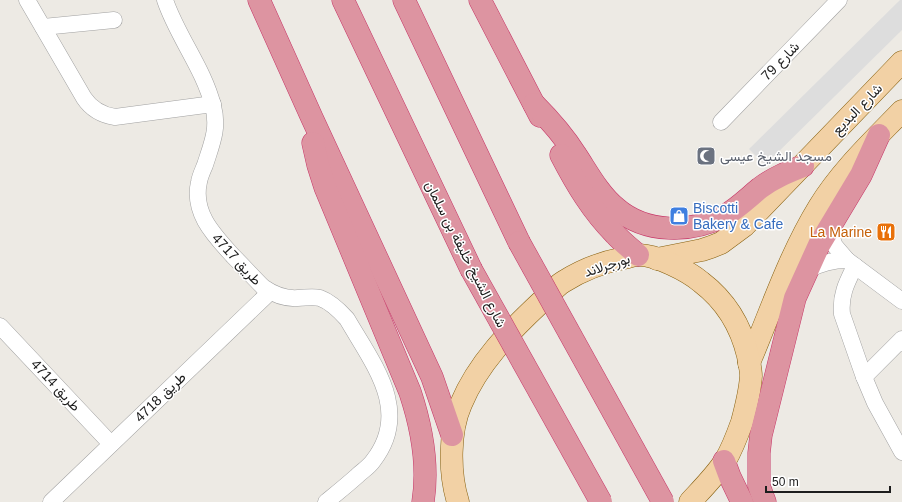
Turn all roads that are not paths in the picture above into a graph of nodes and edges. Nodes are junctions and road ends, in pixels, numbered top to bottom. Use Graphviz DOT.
graph roads {
  1 [pos="27,0"];
  2 [pos="165,0"];
  3 [pos="259,0"];
  4 [pos="343,0"];
  5 [pos="404,0"];
  6 [pos="480,0"];
  7 [pos="839,0"];
  8 [pos="114,20"];
  9 [pos="43,27"];
  10 [pos="902,62"];
  11 [pos="213,104"];
  12 [pos="534,104"];
  13 [pos="902,110"];
  14 [pos="312,118"];
  15 [pos="721,122"];
  16 [pos="879,135"];
  17 [pos="803,166"];
  18 [pos="828,229"];
  19 [pos="648,257"];
  20 [pos="851,263"];
  21 [pos="808,270"];
  22 [pos="270,292"];
  23 [pos="902,301"];
  24 [pos="0,326"];
  25 [pos="902,339"];
  26 [pos="749,363"];
  27 [pos="864,377"];
  28 [pos="452,435"];
  29 [pos="111,444"];
  30 [pos="902,452"];
  31 [pos="724,462"];
  32 [pos="453,475"];
  33 [pos="51,502"];
  34 [pos="326,502"];
  35 [pos="423,502"];
  36 [pos="447,502"];
  37 [pos="458,502"];
  38 [pos="601,502"];
  39 [pos="663,502"];
  40 [pos="690,502"];
  41 [pos="742,502"];
  42 [pos="765,502"];
  1 -- 9 [label="street"];
  2 -- 11 [label="street, طريق 4717"];
  3 -- 14 [label="highway"];
  4 -- 38 [label="highway, شارع الشيخ خليفة بن سلمان, bridge"];
  5 -- 39 [label="highway, bridge"];
  6 -- 12 [label="highway"];
  7 -- 15 [label="street, شارع 79"];
  8 -- 9 [label="street"];
  9 -- 11 [label="street"];
  10 -- 17 [label="main road, شارع البديع"];
  11 -- 22 [label="street, طريق 4717"];
  12 -- 17 [label="highway"];
  12 -- 19 [label="highway"];
  13 -- 16 [label="main road"];
  14 -- 28 [label="highway"];
  14 -- 35 [label="highway"];
  16 -- 18 [label="highway"];
  16 -- 26 [label="main road"];
  17 -- 19 [label="main road, شارع البديع"];
  18 -- 20 [label="street"];
  18 -- 21 [label="highway"];
  19 -- 26 [label="main road"];
  19 -- 28 [label="main road, بورجرلاند"];
  20 -- 21 [label="street"];
  20 -- 23 [label="street"];
  20 -- 27 [label="street"];
  21 -- 42 [label="highway"];
  22 -- 29 [label="street, طريق 4718"];
  22 -- 34 [label="street, طريق 4717"];
  24 -- 29 [label="street, طريق 4714"];
  25 -- 27 [label="street"];
  26 -- 31 [label="main road"];
  27 -- 30 [label="street"];
  28 -- 32 [label="main road, بورجرلاند"];
  29 -- 33 [label="street, طريق 4718"];
  31 -- 40 [label="main road"];
  31 -- 41 [label="highway"];
  32 -- 36 [label="main road"];
  32 -- 37 [label="main road, بورجرلاند"];
}
